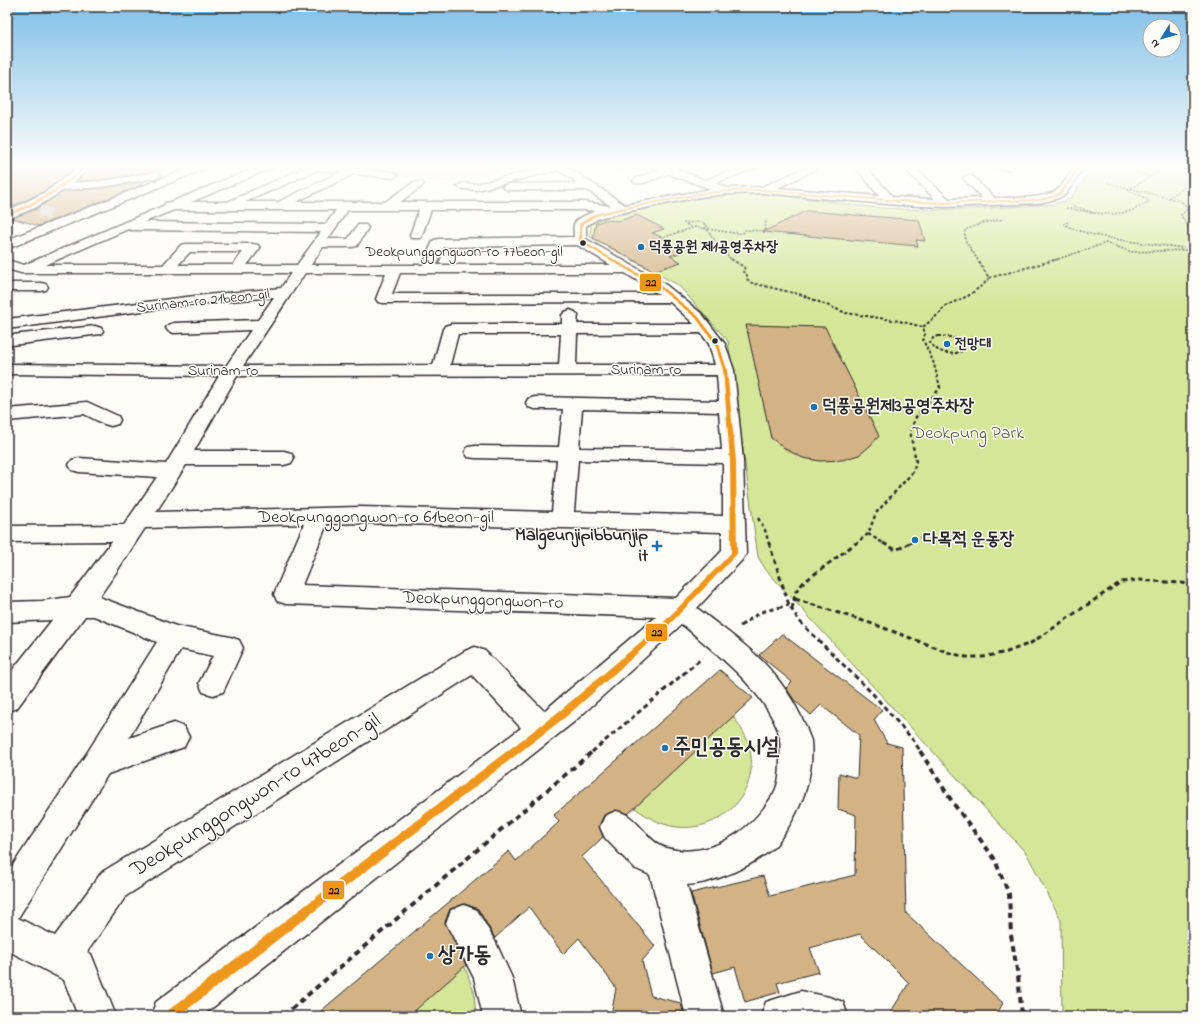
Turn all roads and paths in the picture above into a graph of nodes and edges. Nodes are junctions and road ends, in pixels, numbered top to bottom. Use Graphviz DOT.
graph roads {
  1 [pos="88,213"];
  2 [pos="153,213"];
  3 [pos="340,213"];
  4 [pos="424,213"];
  5 [pos="471,213"];
  6 [pos="604,213"];
  7 [pos="1094,213"];
  8 [pos="1130,213"];
  9 [pos="1183,213"];
  10 [pos="1005,218"];
  11 [pos="470,219"];
  12 [pos="766,220"];
  13 [pos="1068,222"];
  14 [pos="122,226"];
  15 [pos="705,227"];
  16 [pos="330,228"];
  17 [pos="362,228"];
  18 [pos="691,228"];
  19 [pos="711,228"];
  20 [pos="416,235"];
  21 [pos="1193,235"];
  22 [pos="664,237"];
  23 [pos="580,241"];
  24 [pos="320,244"];
  25 [pos="7,245"];
  26 [pos="1193,248"];
  27 [pos="1190,250"];
  28 [pos="1193,253"];
  29 [pos="7,264"];
  30 [pos="566,268"];
  31 [pos="167,269"];
  32 [pos="395,269"];
  33 [pos="428,269"];
  34 [pos="627,269"];
  35 [pos="21,270"];
  36 [pos="236,270"];
  37 [pos="301,270"];
  38 [pos="7,276"];
  39 [pos="989,278"];
  40 [pos="7,287"];
  41 [pos="41,287"];
  42 [pos="286,292"];
  43 [pos="571,298"];
  44 [pos="674,298"];
  45 [pos="264,325"];
  46 [pos="174,328"];
  47 [pos="705,328"];
  48 [pos="923,328"];
  49 [pos="569,329"];
  50 [pos="95,331"];
  51 [pos="9,336"];
  52 [pos="923,340"];
  53 [pos="930,342"];
  54 [pos="7,368"];
  55 [pos="567,370"];
  56 [pos="725,370"];
  57 [pos="231,371"];
  58 [pos="440,371"];
  59 [pos="536,403"];
  60 [pos="573,404"];
  61 [pos="728,407"];
  62 [pos="7,415"];
  63 [pos="111,420"];
  64 [pos="475,452"];
  65 [pos="569,453"];
  66 [pos="732,457"];
  67 [pos="284,458"];
  68 [pos="79,465"];
  69 [pos="175,465"];
  70 [pos="734,500"];
  71 [pos="319,516"];
  72 [pos="562,519"];
  73 [pos="734,524"];
  74 [pos="134,527"];
  75 [pos="930,533"];
  76 [pos="7,534"];
  77 [pos="868,534"];
  78 [pos="1193,584"];
  79 [pos="795,599"];
  80 [pos="789,605"];
  81 [pos="78,606"];
  82 [pos="680,608"];
  83 [pos="792,609"];
  84 [pos="7,612"];
  85 [pos="174,637"];
  86 [pos="721,642"];
  87 [pos="213,683"];
  88 [pos="7,699"];
  89 [pos="542,730"];
  90 [pos="174,737"];
  91 [pos="98,763"];
  92 [pos="616,827"];
  93 [pos="664,864"];
  94 [pos="7,904"];
  95 [pos="464,923"];
  96 [pos="7,931"];
  97 [pos="60,958"];
  98 [pos="97,1016"];
  99 [pos="170,1016"];
  100 [pos="283,1016"];
  101 [pos="502,1016"];
  102 [pos="705,1016"];
  103 [pos="780,1016"];
  104 [pos="829,1016"];
  105 [pos="1022,1016"];
  1 -- 25 [label="street"];
  2 -- 14 [label="street"];
  3 -- 16 [label="street, Surinam-ro 21beon-gil"];
  4 -- 20 [label="street"];
  5 -- 11 [label="street"];
  6 -- 23 [label="street"];
  7 -- 8 [label="path"];
  9 -- 21 [label="path"];
  10 -- 39 [label="path"];
  12 -- 19 [label="path"];
  13 -- 27 [label="path"];
  14 -- 16 [label="street"];
  14 -- 35 [label="street"];
  15 -- 18 [label="path"];
  15 -- 19 [label="path"];
  15 -- 48 [label="path"];
  16 -- 24 [label="street, Surinam-ro 21beon-gil"];
  17 -- 24 [label="street"];
  18 -- 19 [label="path"];
  18 -- 22 [label="path"];
  23 -- 33 [label="street"];
  23 -- 34 [label="street"];
  24 -- 37 [label="street, Surinam-ro 21beon-gil"];
  26 -- 27 [label="path"];
  27 -- 28 [label="path"];
  27 -- 39 [label="path"];
  29 -- 35 [label="street"];
  30 -- 33 [label="street, Deokpunggongwon-ro 77beon-gil"];
  30 -- 34 [label="street, Deokpunggongwon-ro 77beon-gil"];
  30 -- 43 [label="street"];
  31 -- 35 [label="street, Deokpunggongwon-ro 77beon-gil"];
  31 -- 36 [label="street, Deokpunggongwon-ro 77beon-gil"];
  31 -- 36 [label="street"];
  32 -- 33 [label="street, Deokpunggongwon-ro 77beon-gil"];
  32 -- 37 [label="street, Deokpunggongwon-ro 77beon-gil"];
  32 -- 43 [label="street"];
  34 -- 44 [label="street"];
  35 -- 38 [label="street"];
  36 -- 37 [label="street, Deokpunggongwon-ro 77beon-gil"];
  37 -- 42 [label="street, Surinam-ro 21beon-gil"];
  39 -- 48 [label="path"];
  40 -- 41 [label="street"];
  42 -- 45 [label="street, Surinam-ro 21beon-gil"];
  42 -- 51 [label="street, Surinam-ro 21beon-gil"];
  43 -- 44 [label="street"];
  43 -- 49 [label="street"];
  44 -- 47 [label="street"];
  45 -- 46 [label="street, Surinam-ro 21beon-gil"];
  45 -- 57 [label="street, Surinam-ro 21beon-gil"];
  47 -- 49 [label="street"];
  47 -- 56 [label="street"];
  48 -- 52 [label="path"];
  49 -- 55 [label="street"];
  49 -- 58 [label="street"];
  50 -- 51 [label="street"];
  52 -- 53 [label="path"];
  52 -- 77 [label="path"];
  53 -- 53 [label="path"];
  54 -- 57 [label="street, Surinam-ro"];
  55 -- 56 [label="street, Surinam-ro"];
  55 -- 58 [label="street, Surinam-ro"];
  56 -- 61 [label="street"];
  57 -- 58 [label="street, Surinam-ro"];
  57 -- 69 [label="street, Surinam-ro 21beon-gil"];
  59 -- 60 [label="street"];
  60 -- 61 [label="street"];
  60 -- 65 [label="street"];
  61 -- 66 [label="street"];
  62 -- 63 [label="street"];
  64 -- 65 [label="street"];
  65 -- 66 [label="street"];
  65 -- 72 [label="street"];
  66 -- 70 [label="street"];
  67 -- 69 [label="street"];
  68 -- 69 [label="street"];
  69 -- 74 [label="street, Surinam-ro 21beon-gil"];
  70 -- 73 [label="street"];
  70 -- 80 [label="path"];
  71 -- 72 [label="street, Deokpunggongwon-ro 61beon-gil"];
  71 -- 74 [label="street, Deokpunggongwon-ro 61beon-gil"];
  71 -- 82 [label="street, Deokpunggongwon-ro"];
  72 -- 73 [label="street, Deokpunggongwon-ro 61beon-gil"];
  73 -- 82 [label="street"];
  74 -- 76 [label="street, Deokpunggongwon-ro 61beon-gil"];
  74 -- 81 [label="street, Surinam-ro 21beon-gil"];
  75 -- 77 [label="path"];
  77 -- 79 [label="path"];
  78 -- 79 [label="path"];
  79 -- 83 [label="path"];
  80 -- 83 [label="path"];
  80 -- 86 [label="path"];
  81 -- 84 [label="street"];
  81 -- 85 [label="street"];
  81 -- 88 [label="street, Surinam-ro 21beon-gil"];
  82 -- 86 [label="street"];
  82 -- 89 [label="street"];
  83 -- 105 [label="path"];
  85 -- 87 [label="street"];
  85 -- 91 [label="street"];
  86 -- 93 [label="street"];
  86 -- 100 [label="path"];
  89 -- 97 [label="street, Deokpunggongwon-ro 47beon-gil"];
  89 -- 99 [label="street"];
  90 -- 91 [label="street"];
  91 -- 94 [label="street"];
  92 -- 93 [label="street"];
  93 -- 102 [label="street"];
  95 -- 101 [label="street"];
  96 -- 97 [label="street"];
  97 -- 98 [label="street"];
  103 -- 104 [label="street"];
}
